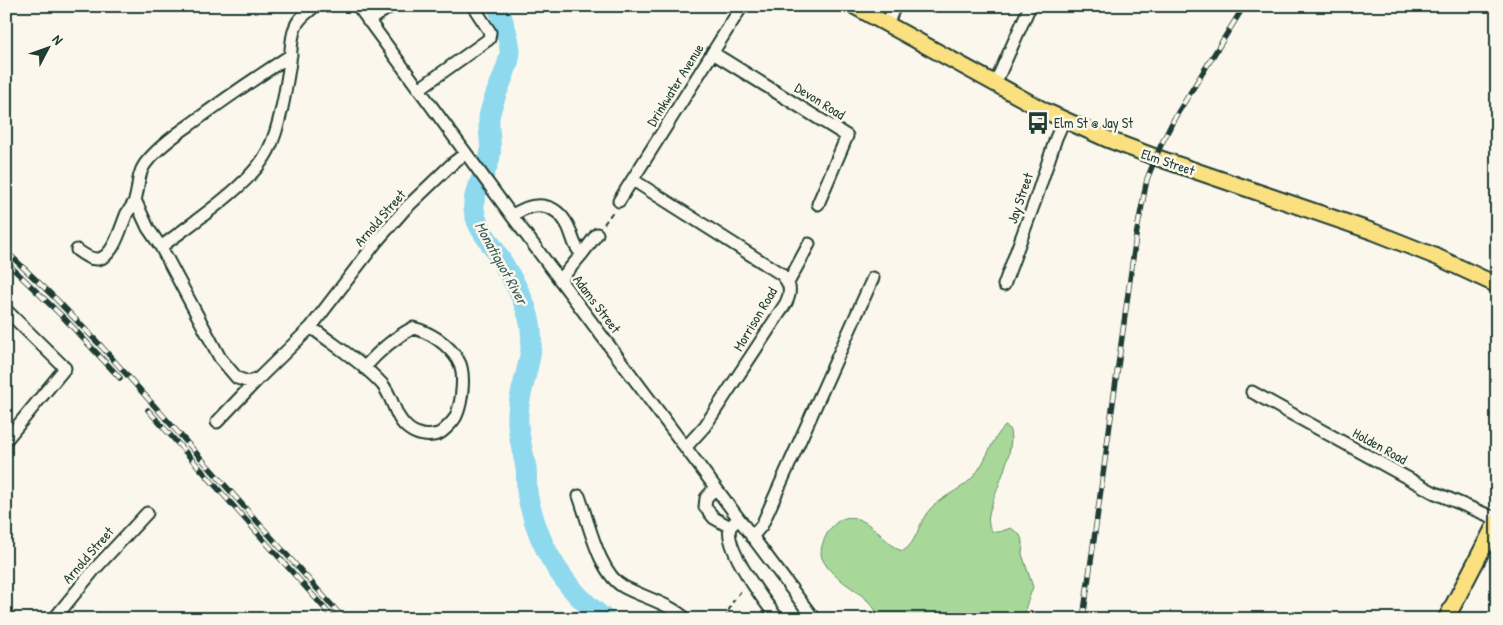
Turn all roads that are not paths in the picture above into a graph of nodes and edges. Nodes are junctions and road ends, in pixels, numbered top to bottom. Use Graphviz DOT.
graph roads {
  1 [pos="315,6"];
  2 [pos="358,6"];
  3 [pos="391,6"];
  4 [pos="473,6"];
  5 [pos="742,6"];
  6 [pos="854,6"];
  7 [pos="895,6"];
  8 [pos="1030,6"];
  9 [pos="368,21"];
  10 [pos="887,24"];
  11 [pos="713,54"];
  12 [pos="291,55"];
  13 [pos="995,84"];
  14 [pos="419,89"];
  15 [pos="1064,120"];
  16 [pos="466,153"];
  17 [pos="633,180"];
  18 [pos="135,200"];
  19 [pos="619,201"];
  20 [pos="818,204"];
  21 [pos="512,216"];
  22 [pos="596,234"];
  23 [pos="809,244"];
  24 [pos="161,247"];
  25 [pos="77,250"];
  26 [pos="582,254"];
  27 [pos="873,278"];
  28 [pos="560,280"];
  29 [pos="788,283"];
  30 [pos="1497,285"];
  31 [pos="1004,286"];
  32 [pos="6,310"];
  33 [pos="312,327"];
  34 [pos="364,368"];
  35 [pos="259,378"];
  36 [pos="1252,392"];
  37 [pos="217,422"];
  38 [pos="6,440"];
  39 [pos="685,448"];
  40 [pos="715,488"];
  41 [pos="580,496"];
  42 [pos="146,513"];
  43 [pos="738,519"];
  44 [pos="1497,520"];
  45 [pos="730,528"];
  46 [pos="752,537"];
  47 [pos="54,619"];
  48 [pos="686,619"];
  49 [pos="778,619"];
  50 [pos="814,619"];
  51 [pos="1446,619"];
  1 -- 12 [label="street"];
  2 -- 9 [label="street, Adams Street"];
  3 -- 9 [label="street"];
  4 -- 14 [label="street"];
  5 -- 11 [label="street, Drinkwater Avenue"];
  6 -- 10 [label="main road, Elm Street"];
  7 -- 10 [label="street"];
  8 -- 13 [label="street"];
  9 -- 14 [label="street, Adams Street"];
  10 -- 13 [label="main road, Elm Street"];
  11 -- 17 [label="street, Drinkwater Avenue"];
  11 -- 20 [label="street, Devon Road"];
  12 -- 18 [label="street"];
  12 -- 24 [label="street"];
  13 -- 15 [label="main road, Elm Street"];
  14 -- 16 [label="street, Adams Street"];
  15 -- 30 [label="main road, Elm Street"];
  15 -- 31 [label="street, Jay Street"];
  16 -- 21 [label="street, Adams Street"];
  16 -- 33 [label="street, Arnold Street"];
  17 -- 19 [label="street, Drinkwater Avenue"];
  17 -- 29 [label="street, Morrison Road"];
  18 -- 24 [label="street"];
  18 -- 25 [label="street"];
  21 -- 26 [label="street"];
  21 -- 28 [label="street, Adams Street"];
  22 -- 26 [label="street"];
  23 -- 29 [label="street"];
  24 -- 35 [label="street"];
  26 -- 28 [label="street"];
  27 -- 46 [label="street"];
  28 -- 39 [label="street, Adams Street"];
  29 -- 39 [label="street, Morrison Road"];
  32 -- 38 [label="street"];
  33 -- 34 [label="street"];
  33 -- 35 [label="street, Arnold Street"];
  34 -- 34 [label="street"];
  35 -- 37 [label="street, Arnold Street"];
  36 -- 44 [label="street, Holden Road"];
  39 -- 40 [label="street, Adams Street"];
  40 -- 43 [label="street, Adams Street"];
  40 -- 45 [label="street"];
  41 -- 48 [label="street"];
  42 -- 47 [label="street, Arnold Street"];
  43 -- 45 [label="street"];
  43 -- 46 [label="street, Adams Street"];
  44 -- 51 [label="main road"];
  45 -- 49 [label="street"];
  46 -- 50 [label="street, Adams Street"];
}
